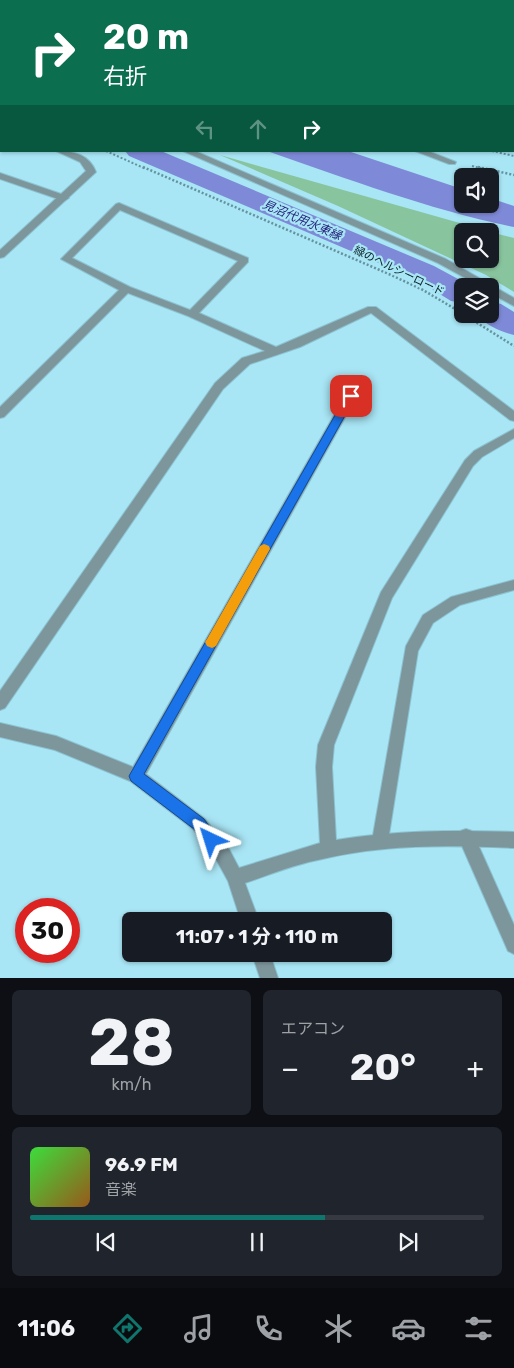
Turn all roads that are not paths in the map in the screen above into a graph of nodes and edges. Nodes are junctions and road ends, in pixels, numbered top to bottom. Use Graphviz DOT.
graph roads {
  1 [pos="63,152"];
  2 [pos="189,152"];
  3 [pos="422,152"];
  4 [pos="452,162"];
  5 [pos="0,176"];
  6 [pos="64,198"];
  7 [pos="0,256"];
  8 [pos="472,278"];
  9 [pos="126,289"];
  10 [pos="499,294"];
  11 [pos="514,303"];
  12 [pos="192,314"];
  13 [pos="275,351"];
  14 [pos="351,396"];
  15 [pos="0,414"];
  16 [pos="514,417"];
  17 [pos="514,433"];
  18 [pos="514,585"];
  19 [pos="0,703"];
  20 [pos="0,730"];
  21 [pos="136,776"];
  22 [pos="466,837"];
  23 [pos="514,840"];
  24 [pos="380,841"];
  25 [pos="328,849"];
  26 [pos="234,878"];
  27 [pos="247,912"];
  28 [pos="514,945"];
  29 [pos="264,962"];
  30 [pos="269,978"];
  1 -- 6 [label="street"];
  2 -- 8 [label="street"];
  3 -- 4 [label="street"];
  5 -- 6 [label="street"];
  6 -- 7 [label="street"];
  9 -- 12 [label="street"];
  9 -- 12 [label="street"];
  9 -- 15 [label="street"];
  10 -- 11 [label="street"];
  12 -- 13 [label="street"];
  13 -- 16 [label="street"];
  13 -- 19 [label="street"];
  14 -- 21 [label="street"];
  17 -- 25 [label="street"];
  18 -- 24 [label="street"];
  20 -- 21 [label="street"];
  21 -- 26 [label="street"];
  22 -- 23 [label="street"];
  22 -- 24 [label="street"];
  22 -- 28 [label="street"];
  24 -- 25 [label="street"];
  25 -- 26 [label="street"];
  26 -- 27 [label="street"];
  29 -- 30 [label="street"];
}
